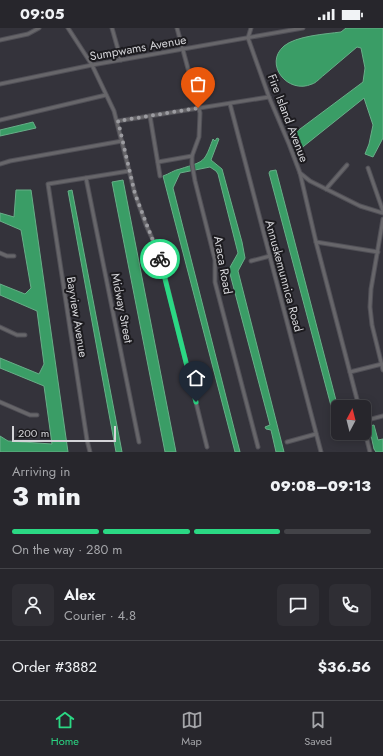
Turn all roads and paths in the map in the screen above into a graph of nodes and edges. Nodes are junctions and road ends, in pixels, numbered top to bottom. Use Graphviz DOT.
graph roads {
  1 [pos="39,28"];
  2 [pos="68,28"];
  3 [pos="112,28"];
  4 [pos="177,28"];
  5 [pos="251,28"];
  6 [pos="303,28"];
  7 [pos="248,38"];
  8 [pos="0,40"];
  9 [pos="182,50"];
  10 [pos="121,60"];
  11 [pos="92,65"];
  12 [pos="0,84"];
  13 [pos="106,95"];
  14 [pos="269,97"];
  15 [pos="230,104"];
  16 [pos="198,108"];
  17 [pos="150,116"];
  18 [pos="0,120"];
  19 [pos="118,121"];
  20 [pos="122,141"];
  21 [pos="192,156"];
  22 [pos="158,162"];
  23 [pos="0,164"];
  24 [pos="347,165"];
  25 [pos="368,168"];
  26 [pos="129,171"];
  27 [pos="300,173"];
  28 [pos="160,176"];
  29 [pos="86,178"];
  30 [pos="326,189"];
  31 [pos="383,212"];
  32 [pos="383,219"];
  33 [pos="316,242"];
  34 [pos="378,252"];
  35 [pos="0,253"];
  36 [pos="14,256"];
  37 [pos="270,256"];
  38 [pos="251,261"];
  39 [pos="0,327"];
  40 [pos="25,335"];
  41 [pos="382,364"];
  42 [pos="383,370"];
  43 [pos="350,372"];
  44 [pos="357,400"];
  45 [pos="0,402"];
  46 [pos="37,415"];
  47 [pos="383,416"];
  48 [pos="371,419"];
  49 [pos="316,434"];
  50 [pos="367,440"];
  51 [pos="139,442"];
  52 [pos="287,442"];
  53 [pos="207,447"];
  54 [pos="258,447"];
  55 [pos="90,452"];
  56 [pos="322,452"];
  57 [pos="370,452"];
  1 -- 8 [label="street"];
  2 -- 11 [label="street"];
  3 -- 10 [label="street"];
  4 -- 9 [label="street, Araca Road"];
  5 -- 7 [label="street"];
  6 -- 7 [label="street, Sumpwams Avenue"];
  7 -- 9 [label="street, Sumpwams Avenue"];
  7 -- 14 [label="street, Fire Island Avenue"];
  9 -- 10 [label="street, Sumpwams Avenue"];
  9 -- 16 [label="street, Araca Road"];
  10 -- 11 [label="street, Sumpwams Avenue"];
  11 -- 12 [label="street, Sumpwams Avenue"];
  11 -- 13 [label="street"];
  13 -- 18 [label="street"];
  13 -- 19 [label="street"];
  14 -- 15 [label="street"];
  14 -- 27 [label="street, Fire Island Avenue"];
  15 -- 16 [label="street"];
  15 -- 37 [label="street, Annuskemunnica Road"];
  16 -- 17 [label="street"];
  16 -- 21 [label="street, Araca Road"];
  17 -- 19 [label="street"];
  17 -- 22 [label="street"];
  19 -- 20 [label="street"];
  20 -- 23 [label="street"];
  20 -- 26 [label="street"];
  21 -- 22 [label="street"];
  21 -- 54 [label="street, Araca Road"];
  22 -- 28 [label="street"];
  24 -- 30 [label="street"];
  25 -- 31 [label="street"];
  26 -- 29 [label="street"];
  26 -- 53 [label="street"];
  27 -- 30 [label="street, Fire Island Avenue"];
  27 -- 33 [label="street"];
  29 -- 51 [label="street, Midway Street"];
  29 -- 55 [label="street, Bayview Avenue"];
  30 -- 31 [label="street, Fire Island Avenue"];
  32 -- 34 [label="street"];
  33 -- 34 [label="street"];
  33 -- 43 [label="street"];
  34 -- 41 [label="street"];
  35 -- 36 [label="street"];
  37 -- 38 [label="street"];
  37 -- 49 [label="street, Annuskemunnica Road"];
  39 -- 40 [label="street"];
  41 -- 42 [label="street"];
  41 -- 43 [label="street"];
  43 -- 44 [label="street"];
  45 -- 46 [label="street"];
  47 -- 48 [label="street"];
  49 -- 52 [label="street"];
  49 -- 56 [label="street, Annuskemunnica Road"];
  50 -- 57 [label="street"];
}
